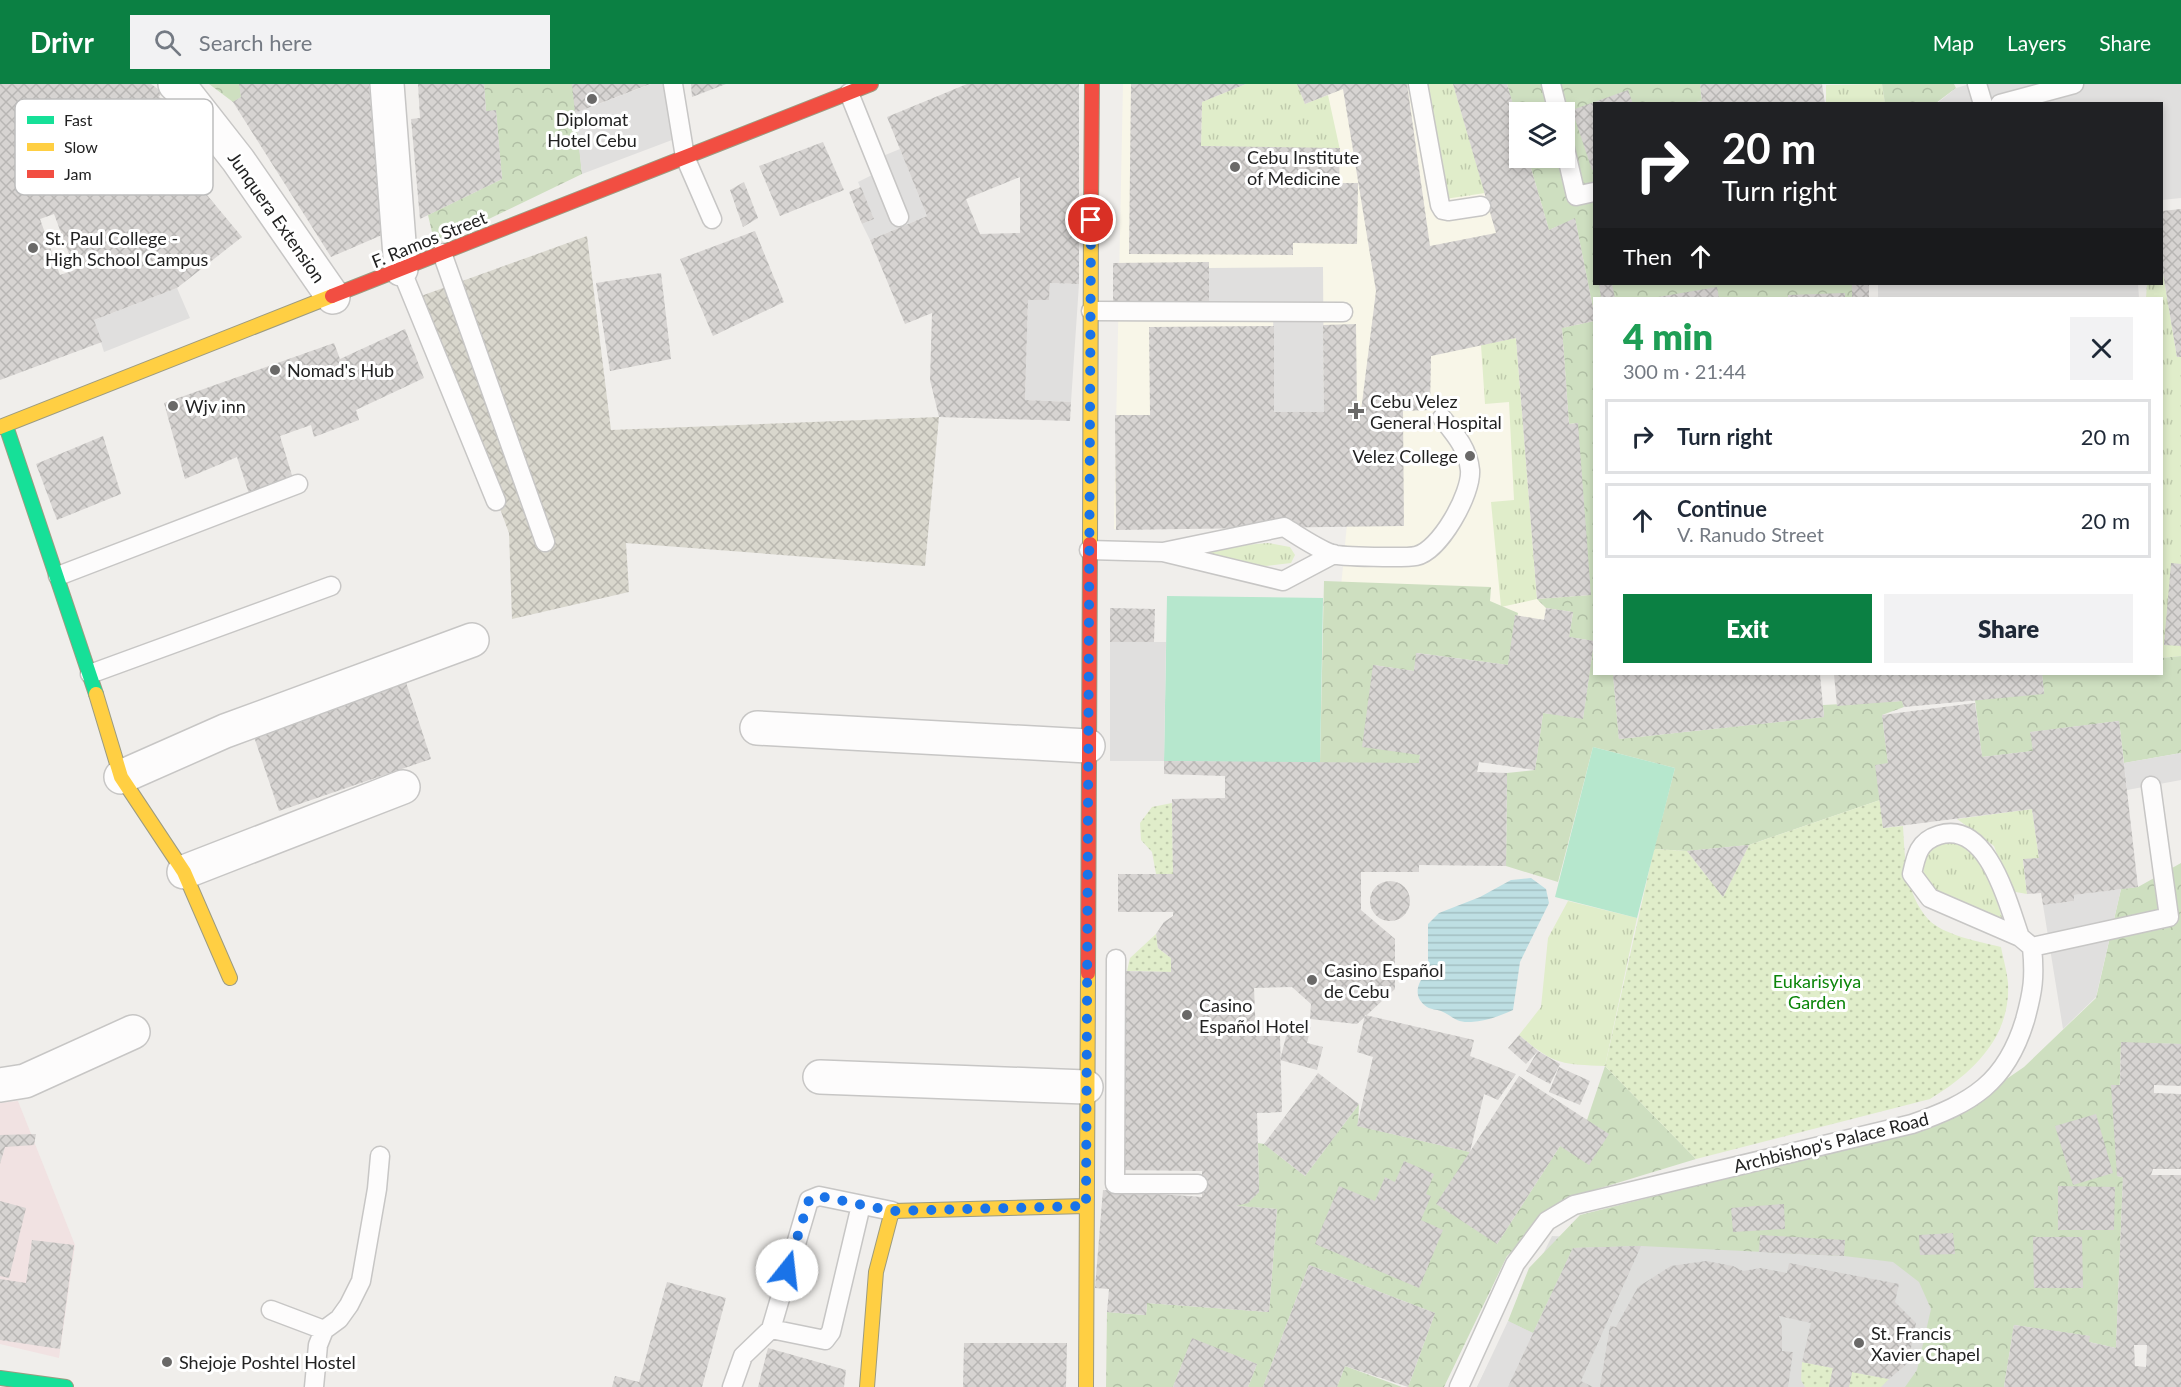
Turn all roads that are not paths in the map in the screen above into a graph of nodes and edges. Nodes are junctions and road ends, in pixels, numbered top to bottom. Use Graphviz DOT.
graph roads {
  1 [pos="175,84"];
  2 [pos="387,84"];
  3 [pos="673,84"];
  4 [pos="871,84"];
  5 [pos="1092,84"];
  6 [pos="1418,84"];
  7 [pos="1551,84"];
  8 [pos="1977,84"];
  9 [pos="2074,84"];
  10 [pos="849,93"];
  11 [pos="191,99"];
  12 [pos="1556,102"];
  13 [pos="1982,102"];
  14 [pos="2007,102"];
  15 [pos="213,128"];
  16 [pos="685,157"];
  17 [pos="1570,168"];
  18 [pos="1593,192"];
  19 [pos="1481,206"];
  20 [pos="899,217"];
  21 [pos="712,219"];
  22 [pos="442,253"];
  23 [pos="401,269"];
  24 [pos="333,297"];
  25 [pos="1091,311"];
  26 [pos="1343,312"];
  27 [pos="1442,418"];
  28 [pos="3,426"];
  29 [pos="298,484"];
  30 [pos="496,501"];
  31 [pos="545,542"];
  32 [pos="1089,550"];
  33 [pos="1163,552"];
  34 [pos="1334,554"];
  35 [pos="58,576"];
  36 [pos="331,586"];
  37 [pos="472,640"];
  38 [pos="90,674"];
  39 [pos="757,728"];
  40 [pos="1088,746"];
  41 [pos="121,777"];
  42 [pos="2151,786"];
  43 [pos="403,787"];
  44 [pos="184,872"];
  45 [pos="2026,942"];
  46 [pos="1116,959"];
  47 [pos="230,978"];
  48 [pos="133,1032"];
  49 [pos="820,1077"];
  50 [pos="0,1085"];
  51 [pos="1086,1087"];
  52 [pos="380,1156"];
  53 [pos="1086,1168"];
  54 [pos="1115,1168"];
  55 [pos="1198,1184"];
  56 [pos="861,1204"];
  57 [pos="1086,1206"];
  58 [pos="892,1211"];
  59 [pos="270,1310"];
  60 [pos="771,1329"];
  61 [pos="324,1330"];
  62 [pos="0,1378"];
  63 [pos="66,1387"];
  64 [pos="314,1387"];
  65 [pos="732,1387"];
  66 [pos="867,1387"];
  67 [pos="1086,1387"];
  68 [pos="1459,1387"];
  1 -- 11 [label="street, Junquera Extension"];
  2 -- 23 [label="street"];
  3 -- 16 [label="lane"];
  4 -- 10 [label="street, F. Ramos Street"];
  5 -- 25 [label="street"];
  6 -- 19 [label="lane"];
  7 -- 12 [label="lane"];
  8 -- 13 [label="lane"];
  9 -- 14 [label="lane"];
  10 -- 16 [label="street, F. Ramos Street"];
  10 -- 20 [label="lane"];
  15 -- 24 [label="street, Junquera Extension"];
  16 -- 21 [label="lane"];
  16 -- 22 [label="street, F. Ramos Street"];
  17 -- 18 [label="lane"];
  22 -- 23 [label="street, F. Ramos Street"];
  22 -- 31 [label="lane"];
  23 -- 24 [label="street, F. Ramos Street"];
  23 -- 30 [label="lane"];
  24 -- 28 [label="street, F. Ramos Street"];
  25 -- 26 [label="lane"];
  25 -- 32 [label="street"];
  27 -- 34 [label="lane"];
  28 -- 35 [label="street"];
  29 -- 35 [label="lane"];
  32 -- 33 [label="lane"];
  32 -- 40 [label="street"];
  33 -- 34 [label="lane"];
  33 -- 34 [label="lane"];
  35 -- 38 [label="street"];
  36 -- 38 [label="lane"];
  37 -- 41 [label="street"];
  38 -- 41 [label="street"];
  39 -- 40 [label="street"];
  40 -- 51 [label="street"];
  41 -- 44 [label="street"];
  42 -- 45 [label="lane"];
  43 -- 44 [label="street"];
  44 -- 47 [label="street"];
  45 -- 45 [label="lane, Archbishop's Palace Road"];
  45 -- 68 [label="lane, Archbishop's Palace Road"];
  46 -- 54 [label="lane"];
  48 -- 50 [label="street"];
  49 -- 51 [label="street"];
  51 -- 53 [label="street"];
  52 -- 61 [label="lane"];
  53 -- 54 [label="lane"];
  53 -- 57 [label="street"];
  54 -- 55 [label="lane"];
  56 -- 58 [label="lane"];
  56 -- 60 [label="lane"];
  56 -- 60 [label="lane"];
  57 -- 58 [label="street"];
  57 -- 67 [label="street"];
  58 -- 66 [label="street"];
  59 -- 61 [label="lane"];
  60 -- 65 [label="lane"];
  61 -- 64 [label="lane"];
  62 -- 63 [label="street"];
}
